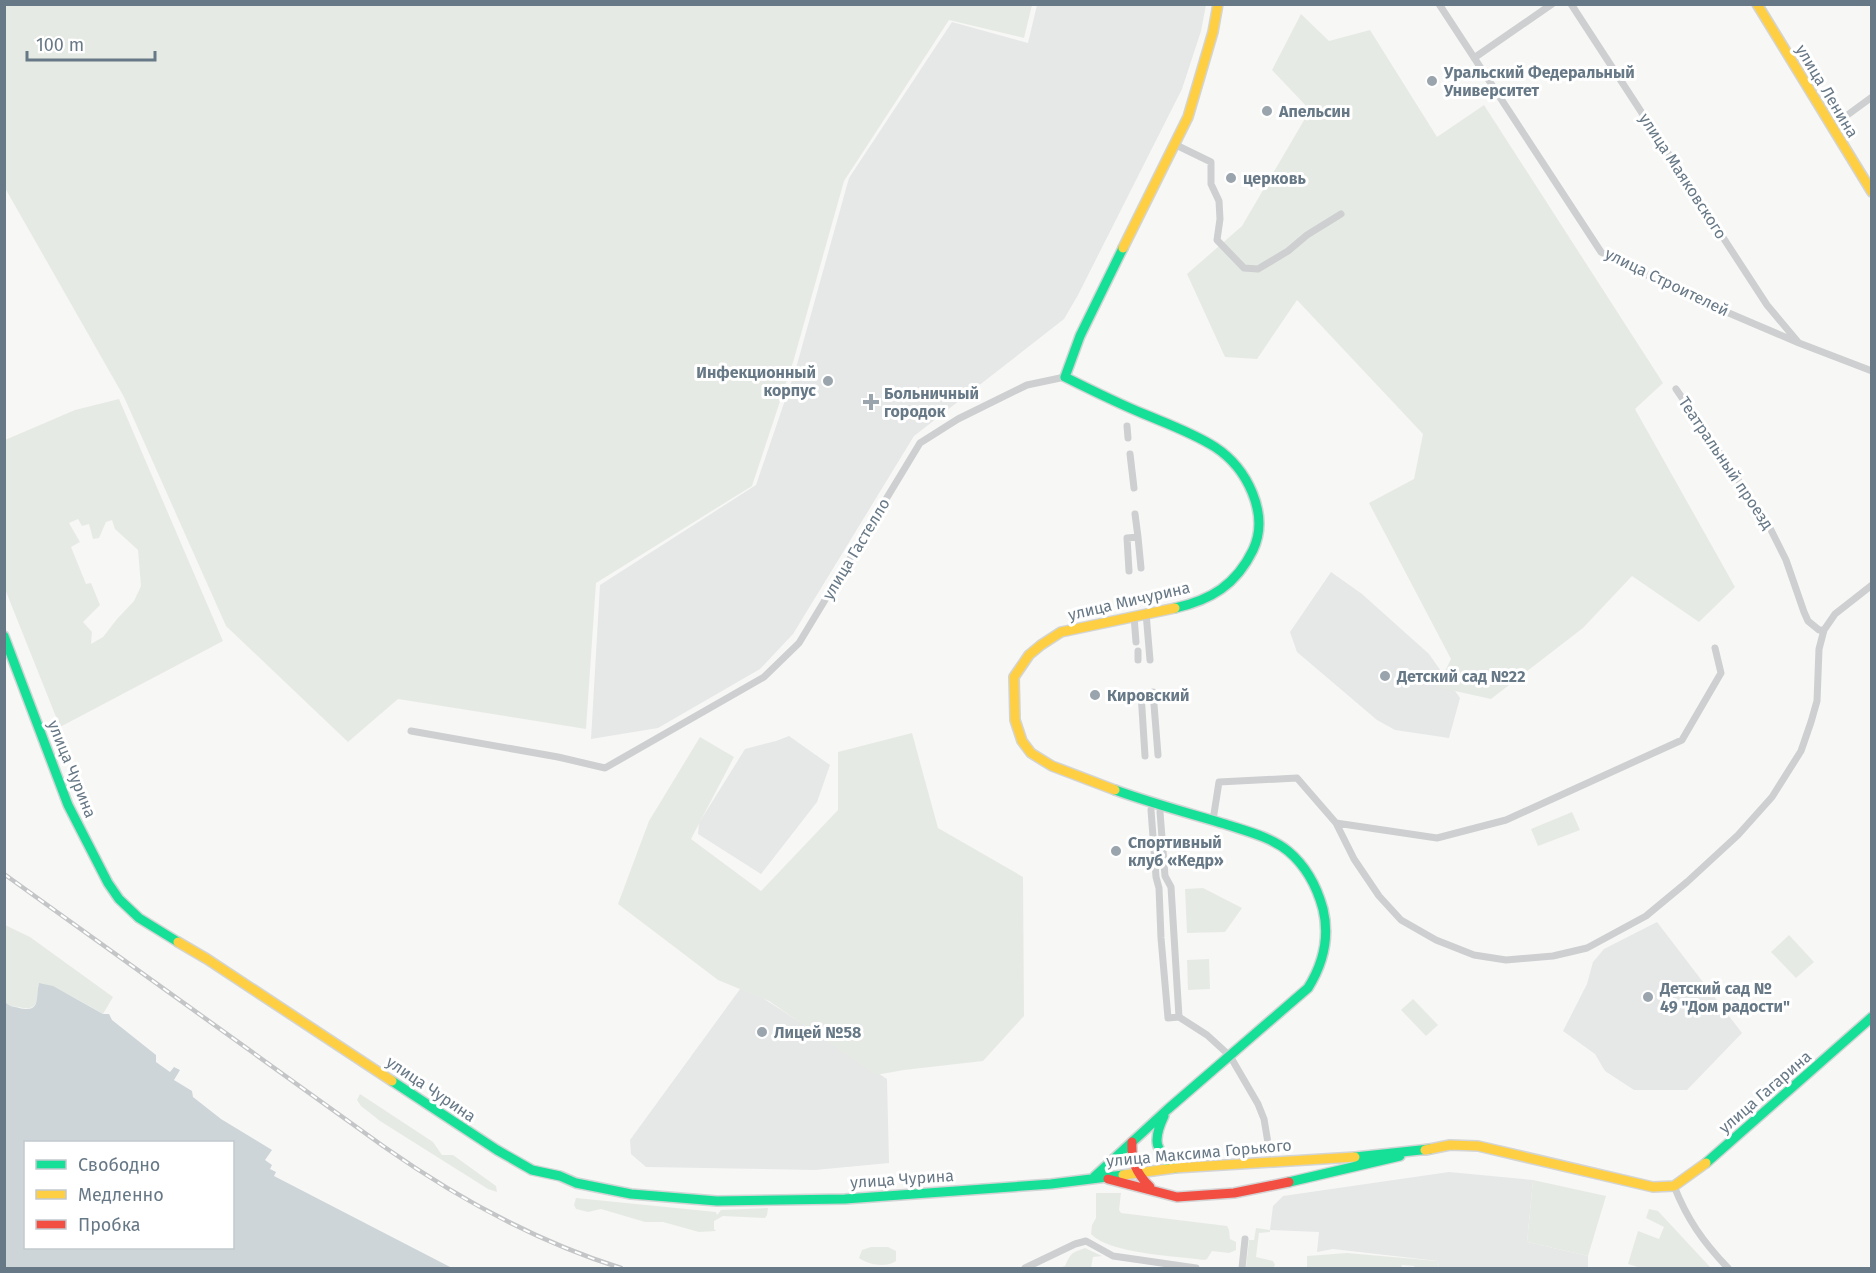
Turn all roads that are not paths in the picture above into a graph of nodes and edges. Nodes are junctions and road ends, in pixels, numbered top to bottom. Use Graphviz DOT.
graph roads {
  1 [pos="1218,4"];
  2 [pos="1438,4"];
  3 [pos="1552,4"];
  4 [pos="1571,4"];
  5 [pos="1757,4"];
  6 [pos="1474,58"];
  7 [pos="1872,97"];
  8 [pos="1831,127"];
  9 [pos="1174,144"];
  10 [pos="1872,192"];
  11 [pos="1341,214"];
  12 [pos="1799,344"];
  13 [pos="1872,372"];
  14 [pos="1065,377"];
  15 [pos="1676,389"];
  16 [pos="1127,426"];
  17 [pos="1128,438"];
  18 [pos="1130,454"];
  19 [pos="1134,488"];
  20 [pos="1135,514"];
  21 [pos="1138,537"];
  22 [pos="1141,568"];
  23 [pos="1129,571"];
  24 [pos="1872,585"];
  25 [pos="1146,613"];
  26 [pos="1134,616"];
  27 [pos="1824,630"];
  28 [pos="4,636"];
  29 [pos="1137,642"];
  30 [pos="1715,648"];
  31 [pos="1150,660"];
  32 [pos="1153,692"];
  33 [pos="1141,693"];
  34 [pos="411,731"];
  35 [pos="1158,755"];
  36 [pos="1145,756"];
  37 [pos="1151,810"];
  38 [pos="1160,812"];
  39 [pos="1213,820"];
  40 [pos="1336,823"];
  41 [pos="1179,1017"];
  42 [pos="1872,1017"];
  43 [pos="1230,1056"];
  44 [pos="1168,1109"];
  45 [pos="1132,1143"];
  46 [pos="1269,1149"];
  47 [pos="1430,1149"];
  48 [pos="1344,1158"];
  49 [pos="1175,1168"];
  50 [pos="1342,1171"];
  51 [pos="1136,1173"];
  52 [pos="1094,1177"];
  53 [pos="1674,1186"];
  54 [pos="1153,1190"];
  55 [pos="1245,1239"];
  56 [pos="1025,1269"];
  57 [pos="1196,1269"];
  58 [pos="1242,1269"];
  59 [pos="1728,1269"];
  1 -- 9 [label="street"];
  2 -- 6 [label="street, улица Строителей"];
  3 -- 6 [label="street"];
  4 -- 12 [label="street, улица Маяковского"];
  5 -- 8 [label="street, улица Ленина"];
  6 -- 12 [label="street, улица Строителей"];
  7 -- 8 [label="street"];
  8 -- 10 [label="street, улица Ленина"];
  9 -- 11 [label="street"];
  9 -- 14 [label="street"];
  12 -- 13 [label="street, улица Строителей"];
  14 -- 25 [label="street, улица Мичурина"];
  14 -- 34 [label="street, улица Гастелло"];
  15 -- 27 [label="street, Театральный проезд"];
  16 -- 17 [label="street"];
  18 -- 19 [label="street"];
  20 -- 21 [label="street"];
  21 -- 22 [label="street"];
  21 -- 23 [label="street"];
  24 -- 27 [label="street"];
  25 -- 26 [label="street, улица Мичурина"];
  25 -- 31 [label="street"];
  26 -- 29 [label="street"];
  26 -- 39 [label="street, улица Мичурина"];
  27 -- 40 [label="street"];
  28 -- 52 [label="street, улица Чурина"];
  30 -- 40 [label="street"];
  32 -- 35 [label="street"];
  33 -- 36 [label="street"];
  37 -- 41 [label="street"];
  38 -- 41 [label="street"];
  39 -- 40 [label="street"];
  39 -- 43 [label="street, улица Мичурина"];
  41 -- 43 [label="street"];
  42 -- 53 [label="street, улица Гагарина"];
  43 -- 44 [label="street, улица Мичурина"];
  43 -- 46 [label="street"];
  44 -- 45 [label="street, улица Мичурина"];
  44 -- 49 [label="street"];
  45 -- 51 [label="street"];
  45 -- 52 [label="street, улица Мичурина"];
  47 -- 48 [label="street, улица Максима Горького"];
  47 -- 50 [label="street, улица Максима Горького"];
  47 -- 53 [label="street, улица Максима Горького"];
  48 -- 49 [label="street, улица Максима Горького"];
  48 -- 50 [label="street"];
  49 -- 51 [label="street, улица Максима Горького"];
  50 -- 54 [label="street, улица Максима Горького"];
  51 -- 52 [label="street, улица Максима Горького"];
  51 -- 54 [label="street"];
  52 -- 54 [label="street, улица Максима Горького"];
  53 -- 59 [label="street"];
  55 -- 58 [label="street"];
  56 -- 57 [label="street"];
}
